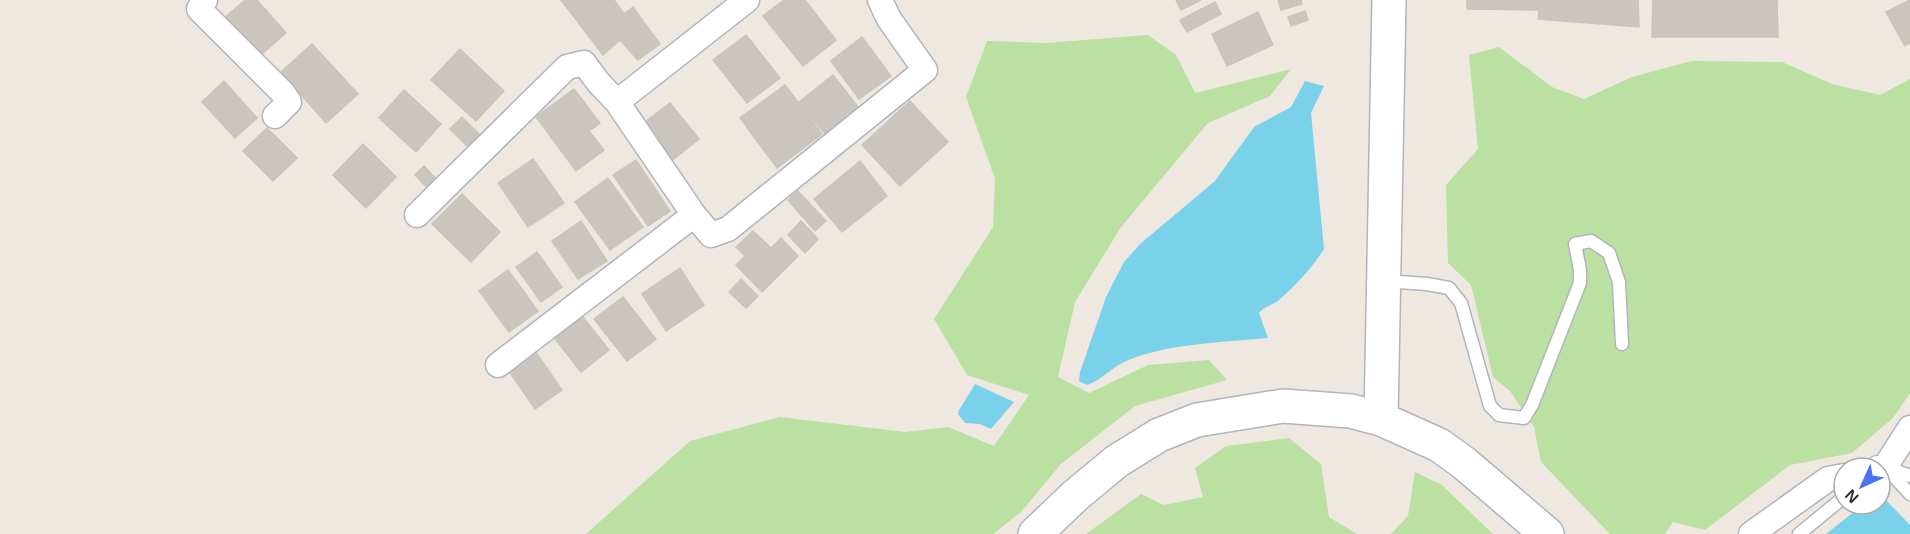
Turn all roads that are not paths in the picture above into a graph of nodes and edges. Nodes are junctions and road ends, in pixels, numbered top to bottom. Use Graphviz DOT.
graph roads {
  1 [pos="205,0"];
  2 [pos="747,0"];
  3 [pos="880,0"];
  4 [pos="1389,0"];
  5 [pos="617,102"];
  6 [pos="275,116"];
  7 [pos="417,215"];
  8 [pos="694,215"];
  9 [pos="1384,281"];
  10 [pos="1622,344"];
  11 [pos="498,365"];
  12 [pos="1381,419"];
  13 [pos="1910,428"];
  14 [pos="1890,456"];
  15 [pos="1892,471"];
  16 [pos="1910,476"];
  17 [pos="1892,478"];
  18 [pos="1832,479"];
  19 [pos="1910,494"];
  20 [pos="1832,507"];
  21 [pos="1035,534"];
  22 [pos="1547,534"];
  23 [pos="1751,534"];
  24 [pos="1799,534"];
  1 -- 6 [label="street"];
  2 -- 5 [label="street"];
  3 -- 8 [label="street"];
  4 -- 9 [label="street"];
  5 -- 7 [label="street"];
  5 -- 8 [label="street"];
  8 -- 11 [label="street"];
  9 -- 10 [label="lane"];
  9 -- 12 [label="street"];
  12 -- 21 [label="street"];
  12 -- 22 [label="street"];
  13 -- 14 [label="street"];
  15 -- 16 [label="lane"];
  17 -- 19 [label="lane"];
  18 -- 23 [label="street"];
  20 -- 24 [label="lane"];
}
